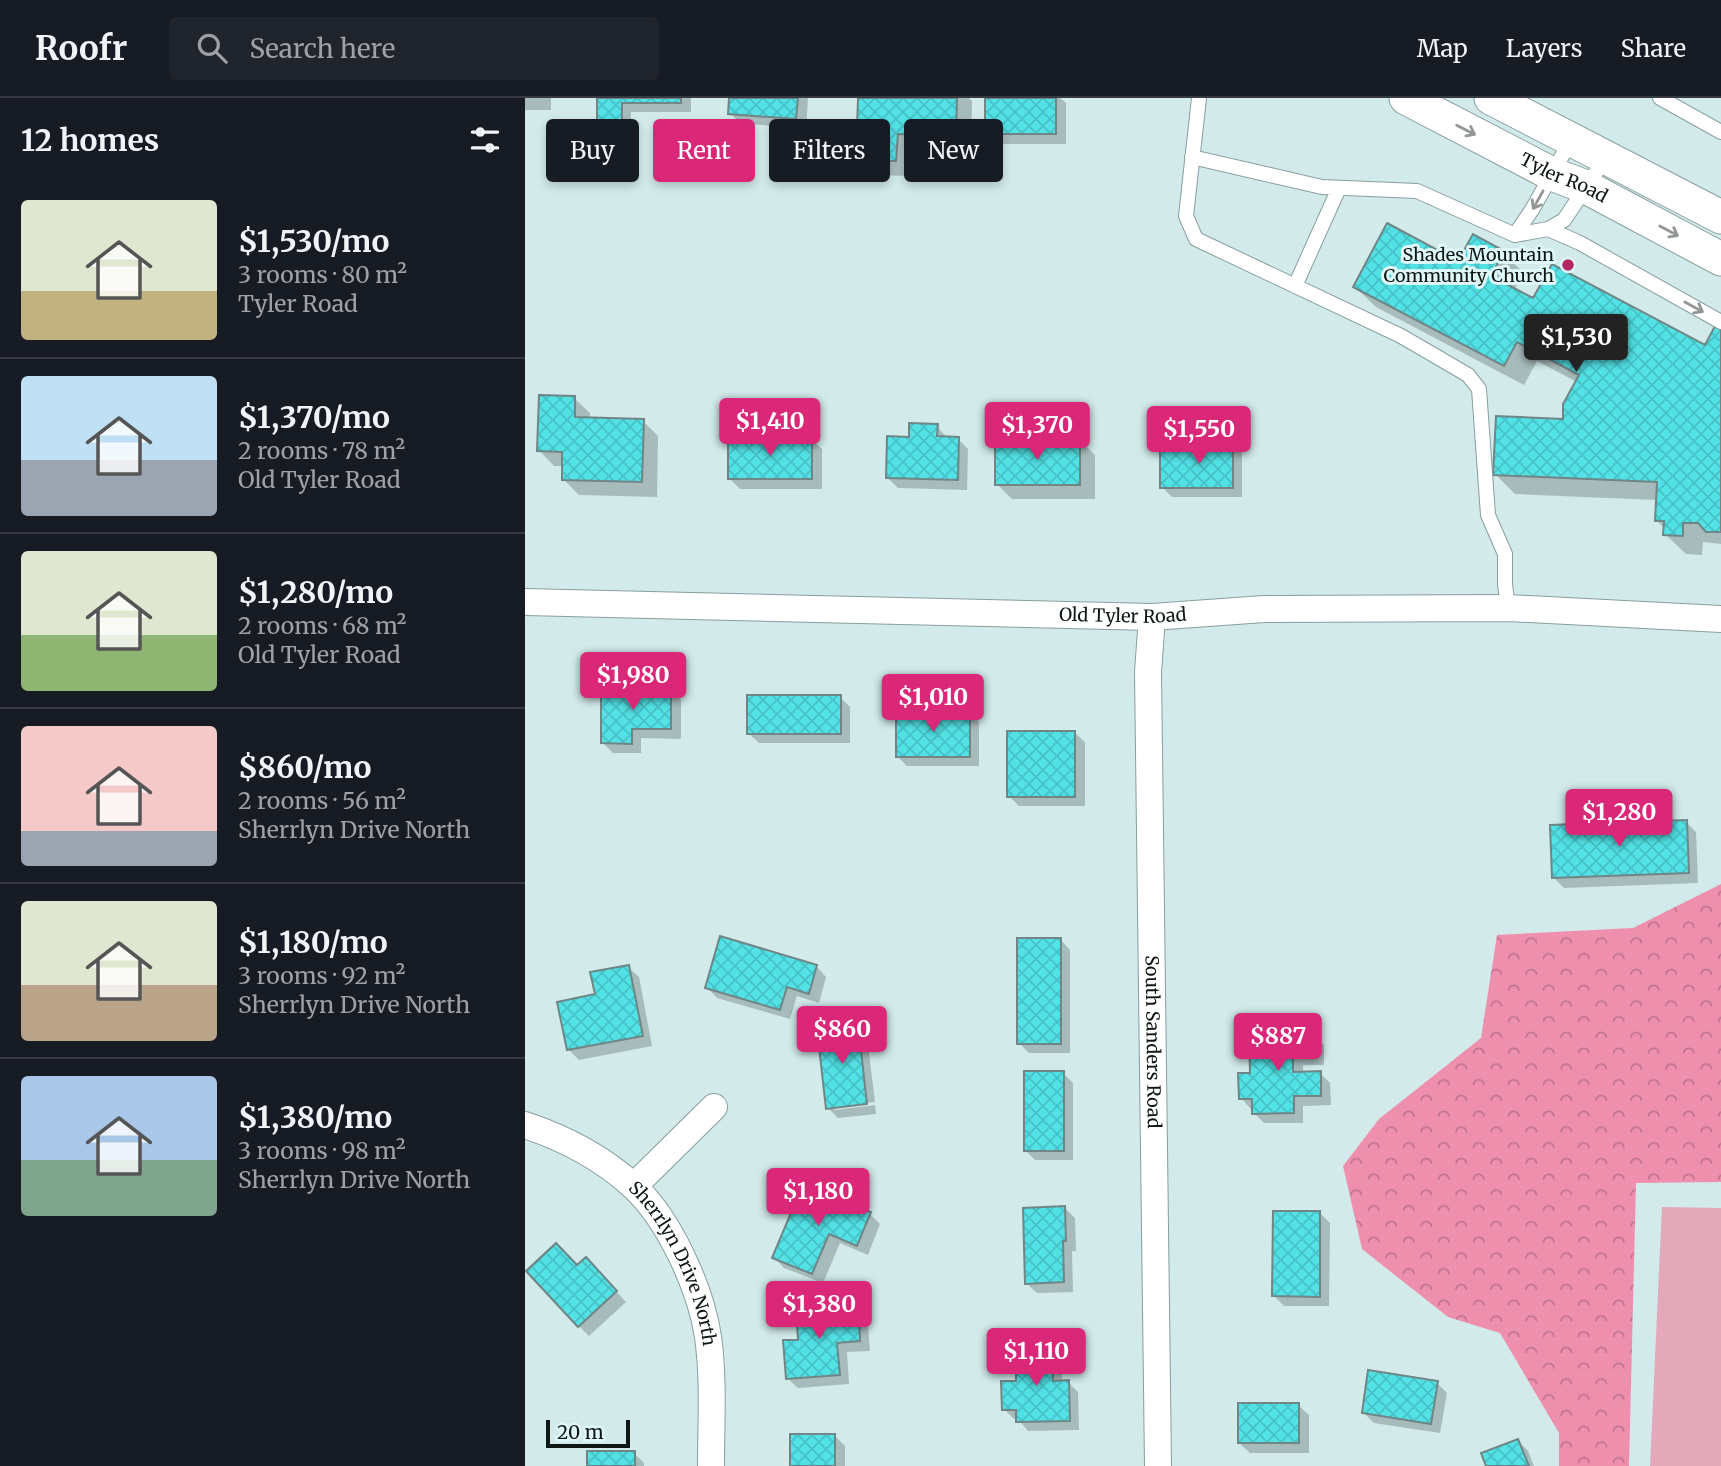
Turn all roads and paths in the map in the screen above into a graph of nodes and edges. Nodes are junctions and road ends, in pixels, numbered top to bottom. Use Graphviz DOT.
graph roads {
  1 [pos="1199,98"];
  2 [pos="1406,98"];
  3 [pos="1491,98"];
  4 [pos="1660,98"];
  5 [pos="1721,132"];
  6 [pos="1571,140"];
  7 [pos="1607,156"];
  8 [pos="1192,157"];
  9 [pos="1552,174"];
  10 [pos="1586,187"];
  11 [pos="1339,188"];
  12 [pos="1721,216"];
  13 [pos="1548,229"];
  14 [pos="1515,235"];
  15 [pos="1721,259"];
  16 [pos="1295,286"];
  17 [pos="1721,322"];
  18 [pos="525,601"];
  19 [pos="1508,608"];
  20 [pos="1152,617"];
  21 [pos="1721,619"];
  22 [pos="714,1107"];
  23 [pos="525,1125"];
  24 [pos="634,1186"];
  25 [pos="711,1466"];
  26 [pos="1158,1466"];
  1 -- 8 [label="lane"];
  2 -- 9 [label="street, Tyler Road, one-way"];
  3 -- 6 [label="street"];
  4 -- 5 [label="lane"];
  6 -- 7 [label="street"];
  6 -- 9 [label="lane"];
  7 -- 10 [label="lane"];
  7 -- 12 [label="street"];
  8 -- 11 [label="lane"];
  8 -- 16 [label="lane"];
  9 -- 10 [label="street, Tyler Road"];
  9 -- 14 [label="lane, one-way"];
  10 -- 13 [label="lane"];
  10 -- 15 [label="street, Tyler Road, one-way"];
  11 -- 14 [label="lane"];
  11 -- 16 [label="lane"];
  13 -- 14 [label="lane"];
  13 -- 17 [label="lane, one-way"];
  16 -- 19 [label="lane"];
  18 -- 20 [label="street, Old Tyler Road"];
  19 -- 20 [label="street, Old Tyler Road"];
  19 -- 21 [label="street, Old Tyler Road"];
  20 -- 26 [label="street, South Sanders Road"];
  22 -- 24 [label="street"];
  23 -- 24 [label="street, Sherrlyn Drive North"];
  24 -- 25 [label="street, Sherrlyn Drive North"];
}
